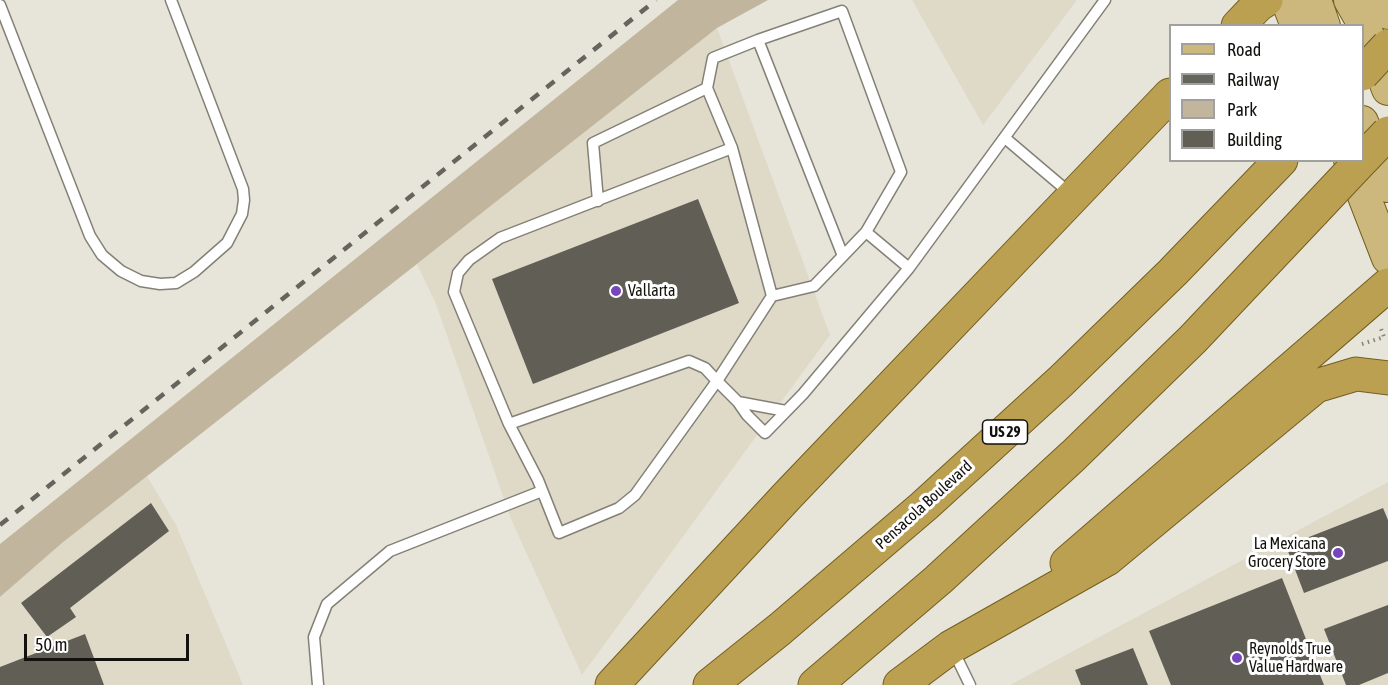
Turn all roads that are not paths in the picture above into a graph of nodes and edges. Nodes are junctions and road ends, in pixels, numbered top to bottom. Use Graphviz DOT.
graph roads {
  1 [pos="171,0"];
  2 [pos="1105,0"];
  3 [pos="1266,0"];
  4 [pos="1287,0"];
  5 [pos="1315,0"];
  6 [pos="1350,0"];
  7 [pos="1383,0"];
  8 [pos="0,5"];
  9 [pos="1388,13"];
  10 [pos="1240,24"];
  11 [pos="1296,24"];
  12 [pos="1323,24"];
  13 [pos="1364,24"];
  14 [pos="1364,25"];
  15 [pos="758,40"];
  16 [pos="1388,46"];
  17 [pos="1364,72"];
  18 [pos="707,88"];
  19 [pos="1388,89"];
  20 [pos="1169,96"];
  21 [pos="1364,127"];
  22 [pos="1388,133"];
  23 [pos="1005,138"];
  24 [pos="732,148"];
  25 [pos="1364,158"];
  26 [pos="1279,162"];
  27 [pos="1351,162"];
  28 [pos="1360,162"];
  29 [pos="1388,186"];
  30 [pos="1074,196"];
  31 [pos="598,201"];
  32 [pos="866,232"];
  33 [pos="843,256"];
  34 [pos="1388,258"];
  35 [pos="909,268"];
  36 [pos="1388,285"];
  37 [pos="772,296"];
  38 [pos="1388,378"];
  39 [pos="717,381"];
  40 [pos="738,402"];
  41 [pos="786,411"];
  42 [pos="508,424"];
  43 [pos="542,491"];
  44 [pos="1011,611"];
  45 [pos="951,647"];
  46 [pos="318,685"];
  47 [pos="612,685"];
  48 [pos="710,685"];
  49 [pos="815,685"];
  50 [pos="900,685"];
  51 [pos="970,685"];
  1 -- 8 [label="lane"];
  2 -- 23 [label="lane"];
  3 -- 10 [label="highway"];
  4 -- 11 [label="main road"];
  5 -- 12 [label="main road"];
  6 -- 13 [label="main road"];
  7 -- 9 [label="main road"];
  14 -- 19 [label="main road"];
  15 -- 18 [label="lane"];
  15 -- 32 [label="lane"];
  15 -- 33 [label="lane"];
  16 -- 17 [label="highway, bridge"];
  18 -- 24 [label="lane"];
  18 -- 31 [label="lane"];
  20 -- 30 [label="highway"];
  21 -- 29 [label="main road"];
  22 -- 25 [label="highway, bridge"];
  23 -- 30 [label="lane"];
  23 -- 35 [label="lane"];
  24 -- 31 [label="lane"];
  24 -- 37 [label="lane"];
  26 -- 48 [label="highway, Pensacola Boulevard / US 29"];
  27 -- 34 [label="main road"];
  28 -- 49 [label="highway, bridge"];
  30 -- 47 [label="highway"];
  31 -- 42 [label="lane"];
  32 -- 33 [label="lane"];
  32 -- 35 [label="lane"];
  33 -- 37 [label="lane"];
  35 -- 41 [label="lane"];
  36 -- 44 [label="highway"];
  37 -- 39 [label="lane"];
  38 -- 44 [label="highway"];
  39 -- 40 [label="lane"];
  39 -- 42 [label="lane"];
  39 -- 43 [label="lane"];
  40 -- 41 [label="lane"];
  40 -- 41 [label="lane"];
  42 -- 43 [label="lane"];
  43 -- 46 [label="lane"];
  44 -- 45 [label="highway"];
  45 -- 50 [label="highway"];
  45 -- 51 [label="lane"];
}
